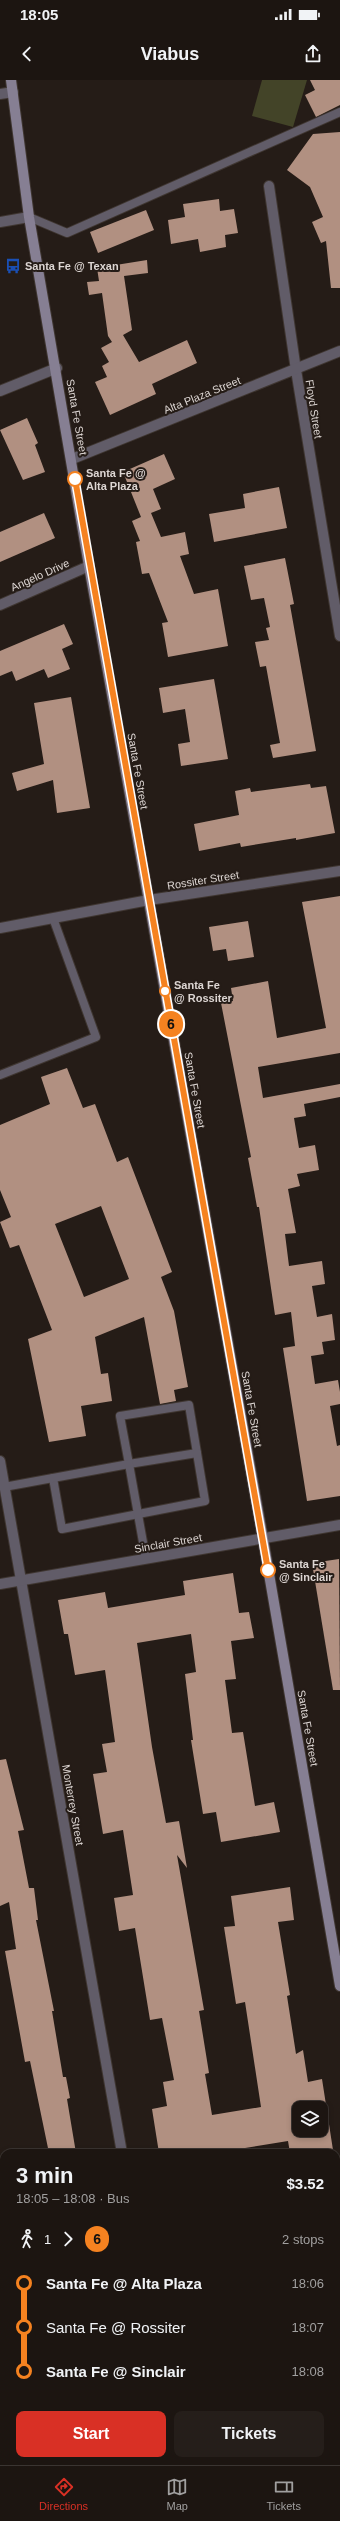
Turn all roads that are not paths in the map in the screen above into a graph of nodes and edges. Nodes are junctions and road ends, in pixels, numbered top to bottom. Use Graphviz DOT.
graph roads {
  1 [pos="11,80"];
  2 [pos="13,92"];
  3 [pos="0,94"];
  4 [pos="340,112"];
  5 [pos="268,186"];
  6 [pos="29,217"];
  7 [pos="0,222"];
  8 [pos="340,351"];
  9 [pos="57,368"];
  10 [pos="296,370"];
  11 [pos="0,391"];
  12 [pos="72,459"];
  13 [pos="89,566"];
  14 [pos="0,605"];
  15 [pos="340,636"];
  16 [pos="340,871"];
  17 [pos="149,900"];
  18 [pos="53,918"];
  19 [pos="0,928"];
  20 [pos="0,1075"];
  21 [pos="197,1453"];
  22 [pos="0,1462"];
  23 [pos="128,1464"];
  24 [pos="53,1478"];
  25 [pos="4,1487"];
  26 [pos="139,1514"];
  27 [pos="340,1525"];
  28 [pos="263,1539"];
  29 [pos="146,1559"];
  30 [pos="20,1580"];
  31 [pos="0,1584"];
  32 [pos="340,1986"];
  33 [pos="121,2149"];
  1 -- 2 [label="main road, Santa Fe Street"];
  2 -- 3 [label="street"];
  2 -- 6 [label="main road, Santa Fe Street"];
  4 -- 6 [label="lane"];
  5 -- 10 [label="street, Floyd Street"];
  6 -- 7 [label="street"];
  6 -- 9 [label="main road, Santa Fe Street"];
  8 -- 10 [label="street, Alta Plaza Street"];
  9 -- 11 [label="street"];
  9 -- 12 [label="main road, Santa Fe Street"];
  10 -- 12 [label="street, Alta Plaza Street"];
  10 -- 15 [label="street, Floyd Street"];
  12 -- 13 [label="main road, Santa Fe Street"];
  13 -- 14 [label="street, Angelo Drive"];
  13 -- 17 [label="main road, Santa Fe Street"];
  16 -- 17 [label="street, Rossiter Street"];
  17 -- 18 [label="street, Rossiter Street"];
  17 -- 28 [label="main road, Santa Fe Street"];
  18 -- 19 [label="street, Rossiter Street"];
  18 -- 20 [label="lane"];
  21 -- 23 [label="lane"];
  21 -- 23 [label="lane"];
  21 -- 26 [label="lane"];
  22 -- 25 [label="street, Monterrey Street"];
  23 -- 24 [label="lane"];
  23 -- 26 [label="lane"];
  24 -- 25 [label="lane"];
  24 -- 26 [label="lane"];
  25 -- 30 [label="street, Monterrey Street"];
  26 -- 29 [label="lane"];
  27 -- 28 [label="street, Sinclair Street"];
  28 -- 29 [label="street, Sinclair Street"];
  28 -- 32 [label="main road, Santa Fe Street"];
  29 -- 30 [label="street, Sinclair Street"];
  30 -- 31 [label="street, Sinclair Street"];
  30 -- 33 [label="street, Monterrey Street"];
}
